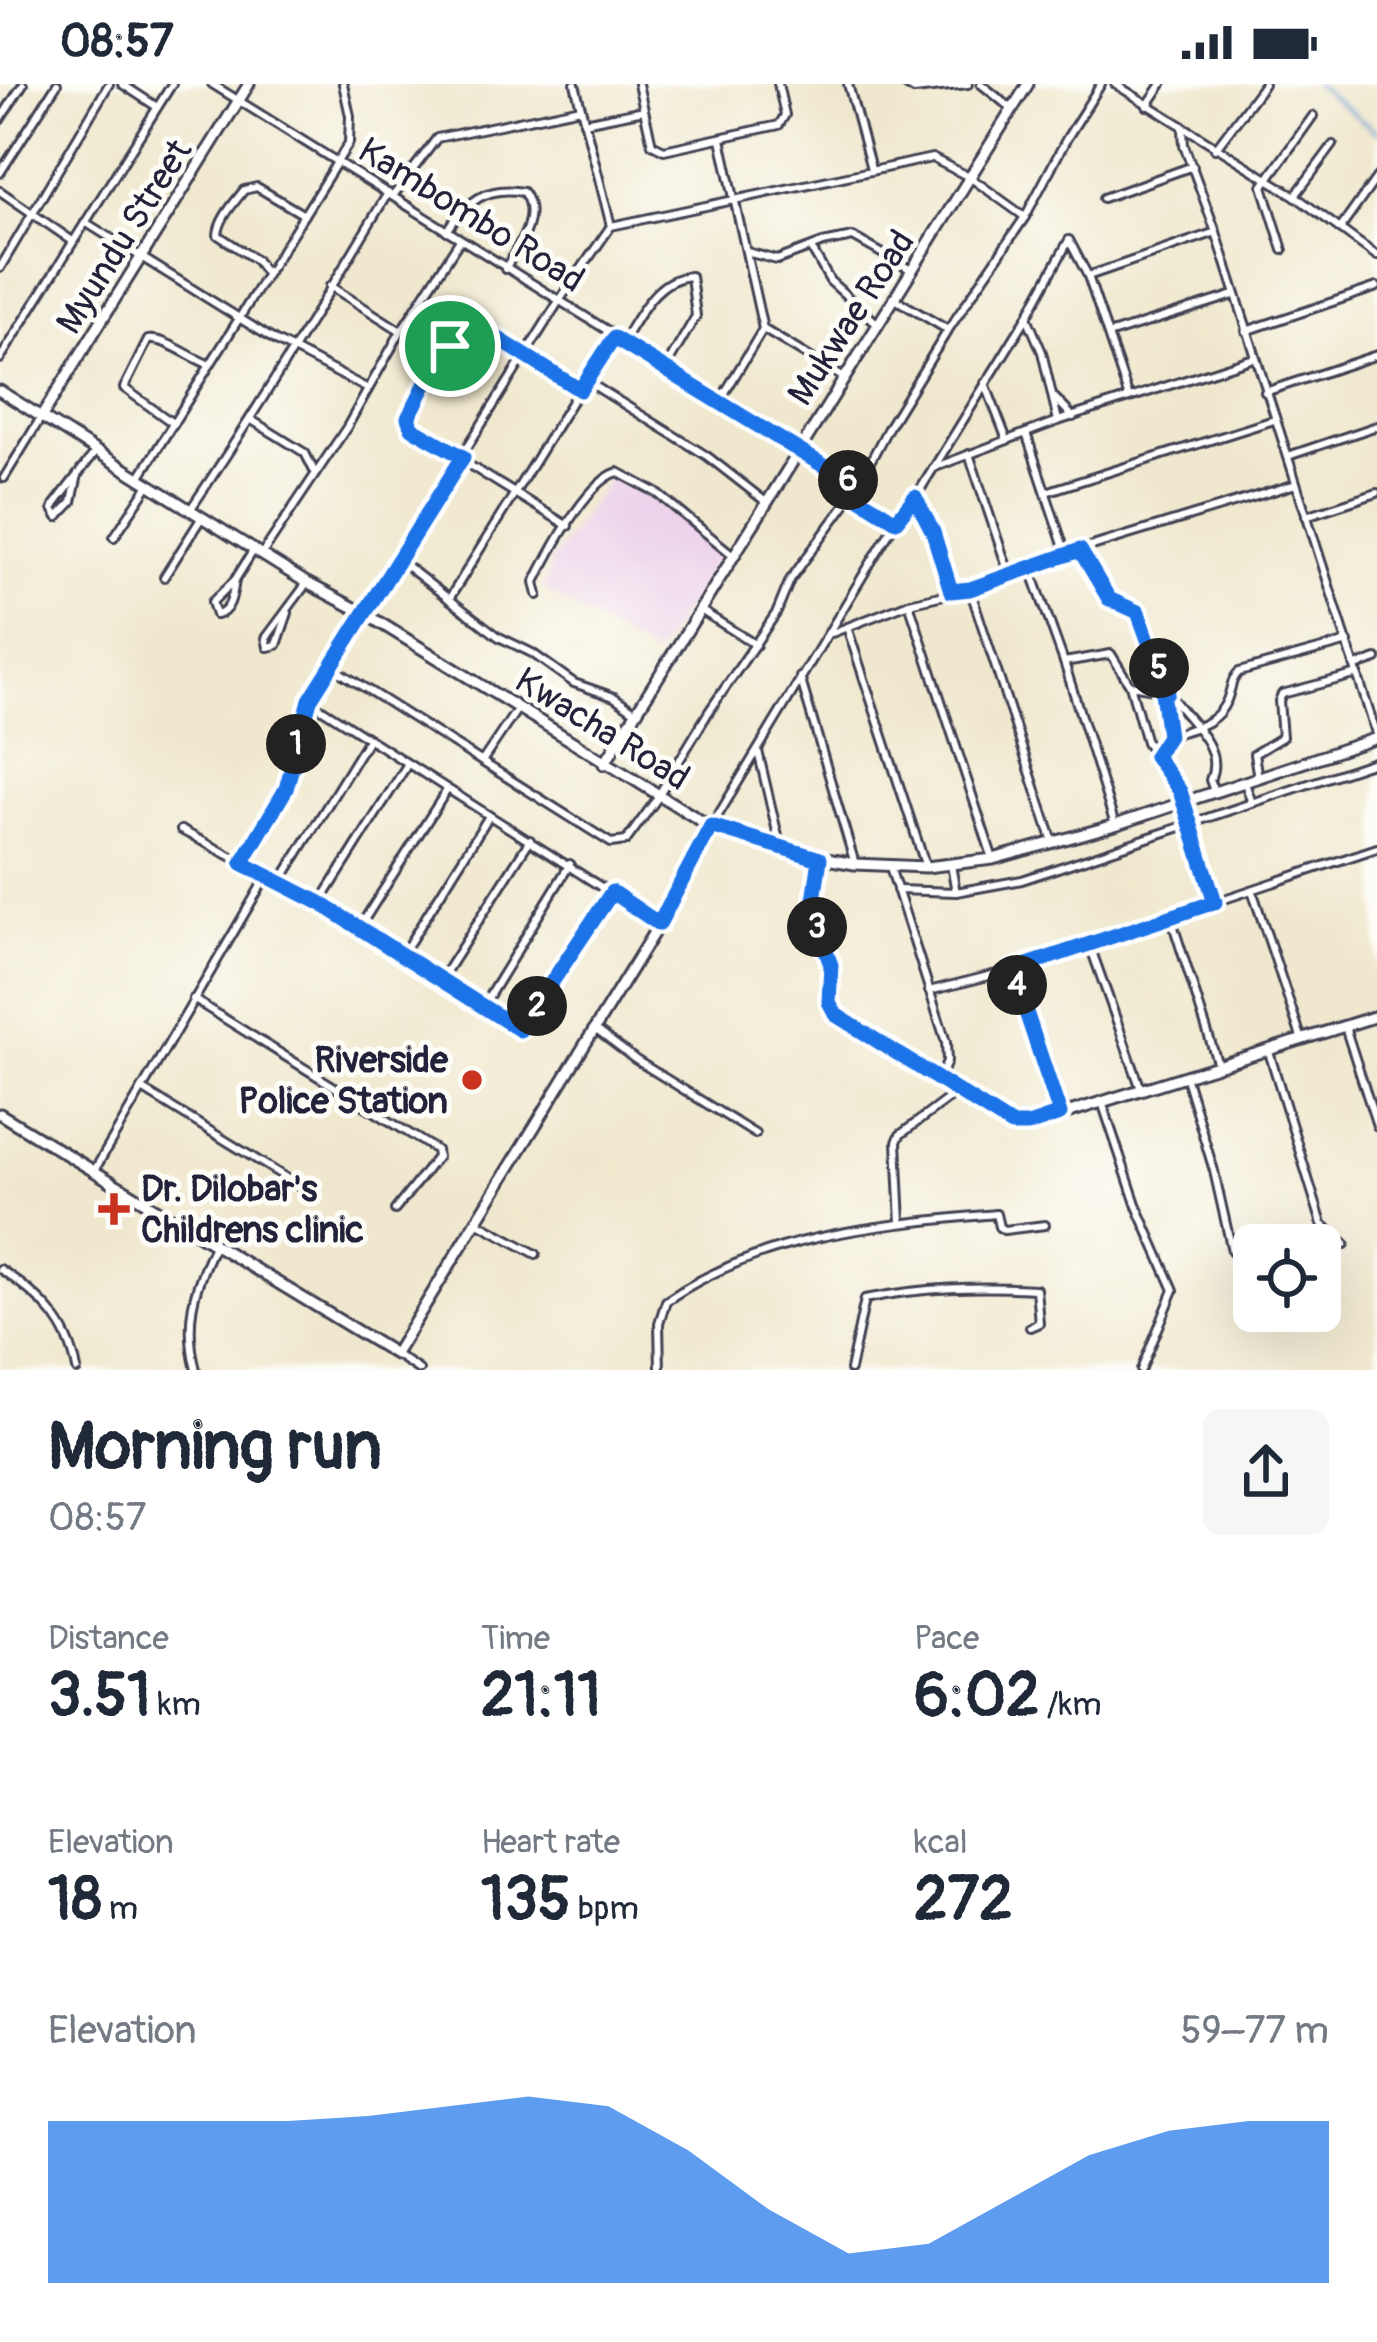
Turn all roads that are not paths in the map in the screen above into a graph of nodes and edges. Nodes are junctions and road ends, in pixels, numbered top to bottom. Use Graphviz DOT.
graph roads {
  1 [pos="23,84"];
  2 [pos="57,84"];
  3 [pos="109,84"];
  4 [pos="122,84"];
  5 [pos="172,84"];
  6 [pos="212,84"];
  7 [pos="249,84"];
  8 [pos="343,84"];
  9 [pos="575,84"];
  10 [pos="638,84"];
  11 [pos="778,84"];
  12 [pos="848,84"];
  13 [pos="904,84"];
  14 [pos="968,84"];
  15 [pos="981,84"];
  16 [pos="1028,84"];
  17 [pos="1101,84"];
  18 [pos="1115,84"];
  19 [pos="1162,84"];
  20 [pos="1264,84"];
  21 [pos="239,100"];
  22 [pos="1148,106"];
  23 [pos="157,107"];
  24 [pos="581,108"];
  25 [pos="644,110"];
  26 [pos="1012,110"];
  27 [pos="1312,116"];
  28 [pos="0,120"];
  29 [pos="584,122"];
  30 [pos="1183,130"];
  31 [pos="721,139"];
  32 [pos="1333,145"];
  33 [pos="1215,149"];
  34 [pos="337,160"];
  35 [pos="1193,166"];
  36 [pos="871,169"];
  37 [pos="0,173"];
  38 [pos="1377,176"];
  39 [pos="971,178"];
  40 [pos="1266,181"];
  41 [pos="0,191"];
  42 [pos="390,195"];
  43 [pos="1295,196"];
  44 [pos="1103,198"];
  45 [pos="733,202"];
  46 [pos="33,214"];
  47 [pos="304,215"];
  48 [pos="1025,217"];
  49 [pos="85,222"];
  50 [pos="611,226"];
  51 [pos="1340,229"];
  52 [pos="447,231"];
  53 [pos="1216,232"];
  54 [pos="72,240"];
  55 [pos="460,240"];
  56 [pos="811,248"];
  57 [pos="1283,250"];
  58 [pos="747,252"];
  59 [pos="1377,256"];
  60 [pos="140,260"];
  61 [pos="0,268"];
  62 [pos="505,269"];
  63 [pos="913,271"];
  64 [pos="266,274"];
  65 [pos="1088,276"];
  66 [pos="330,286"];
  67 [pos="1377,287"];
  68 [pos="1234,295"];
  69 [pos="895,299"];
  70 [pos="559,302"];
  71 [pos="239,317"];
  72 [pos="1028,317"];
  73 [pos="880,326"];
  74 [pos="763,329"];
  75 [pos="948,330"];
  76 [pos="401,331"];
  77 [pos="1246,331"];
  78 [pos="1108,335"];
  79 [pos="614,338"];
  80 [pos="623,341"];
  81 [pos="295,350"];
  82 [pos="1377,355"];
  83 [pos="526,356"];
  84 [pos="1254,358"];
  85 [pos="0,359"];
  86 [pos="210,365"];
  87 [pos="666,367"];
  88 [pos="844,378"];
  89 [pos="585,380"];
  90 [pos="986,382"];
  91 [pos="368,389"];
  92 [pos="580,390"];
  93 [pos="0,391"];
  94 [pos="1265,392"];
  95 [pos="1052,395"];
  96 [pos="1129,398"];
  97 [pos="720,401"];
  98 [pos="42,416"];
  99 [pos="1072,417"];
  100 [pos="250,418"];
  101 [pos="1274,420"];
  102 [pos="1058,421"];
  103 [pos="174,424"];
  104 [pos="1377,427"];
  105 [pos="1026,434"];
  106 [pos="1007,440"];
  107 [pos="798,449"];
  108 [pos="96,451"];
  109 [pos="969,454"];
  110 [pos="1288,456"];
  111 [pos="462,459"];
  112 [pos="930,469"];
  113 [pos="77,475"];
  114 [pos="314,475"];
  115 [pos="4,478"];
  116 [pos="144,481"];
  117 [pos="1296,484"];
  118 [pos="855,490"];
  119 [pos="515,492"];
  120 [pos="1046,492"];
  121 [pos="1375,494"];
  122 [pos="915,497"];
  123 [pos="766,502"];
  124 [pos="1377,505"];
  125 [pos="190,510"];
  126 [pos="1306,516"];
  127 [pos="202,518"];
  128 [pos="896,521"];
  129 [pos="568,526"];
  130 [pos="114,537"];
  131 [pos="1080,550"];
  132 [pos="258,552"];
  133 [pos="1066,554"];
  134 [pos="733,555"];
  135 [pos="398,560"];
  136 [pos="1030,569"];
  137 [pos="1010,576"];
  138 [pos="164,577"];
  139 [pos="235,580"];
  140 [pos="307,583"];
  141 [pos="970,589"];
  142 [pos="951,591"];
  143 [pos="538,595"];
  144 [pos="449,598"];
  145 [pos="909,603"];
  146 [pos="699,609"];
  147 [pos="288,613"];
  148 [pos="364,613"];
  149 [pos="848,626"];
  150 [pos="828,634"];
  151 [pos="1348,642"];
  152 [pos="756,645"];
  153 [pos="1377,659"];
  154 [pos="1064,662"];
  155 [pos="330,666"];
  156 [pos="1357,670"];
  157 [pos="800,677"];
  158 [pos="1130,685"];
  159 [pos="1165,692"];
  160 [pos="310,700"];
  161 [pos="519,708"];
  162 [pos="635,712"];
  163 [pos="1201,728"];
  164 [pos="1168,736"];
  165 [pos="1377,737"];
  166 [pos="367,741"];
  167 [pos="757,748"];
  168 [pos="1155,756"];
  169 [pos="483,760"];
  170 [pos="1377,761"];
  171 [pos="604,764"];
  172 [pos="407,765"];
  173 [pos="1258,778"];
  174 [pos="1245,782"];
  175 [pos="447,790"];
  176 [pos="1215,793"];
  177 [pos="658,796"];
  178 [pos="1184,802"];
  179 [pos="1252,803"];
  180 [pos="489,816"];
  181 [pos="1190,824"];
  182 [pos="1115,825"];
  183 [pos="711,826"];
  184 [pos="182,830"];
  185 [pos="530,840"];
  186 [pos="1053,842"];
  187 [pos="1377,848"];
  188 [pos="781,849"];
  189 [pos="820,859"];
  190 [pos="993,859"];
  191 [pos="242,863"];
  192 [pos="570,864"];
  193 [pos="855,864"];
  194 [pos="951,865"];
  195 [pos="890,867"];
  196 [pos="926,868"];
  197 [pos="266,877"];
  198 [pos="281,881"];
  199 [pos="897,890"];
  200 [pos="1252,890"];
  201 [pos="612,892"];
  202 [pos="956,892"];
  203 [pos="1215,902"];
  204 [pos="320,903"];
  205 [pos="1171,918"];
  206 [pos="659,924"];
  207 [pos="359,928"];
  208 [pos="1089,943"];
  209 [pos="402,955"];
  210 [pos="1012,970"];
  211 [pos="442,978"];
  212 [pos="928,991"];
  213 [pos="193,998"];
  214 [pos="483,1006"];
  215 [pos="1377,1016"];
  216 [pos="1345,1027"];
  217 [pos="595,1029"];
  218 [pos="1302,1041"];
  219 [pos="1269,1052"];
  220 [pos="1218,1065"];
  221 [pos="1185,1075"];
  222 [pos="940,1080"];
  223 [pos="142,1088"];
  224 [pos="1141,1089"];
  225 [pos="957,1091"];
  226 [pos="1102,1102"];
  227 [pos="0,1114"];
  228 [pos="1060,1114"];
  229 [pos="1377,1126"];
  230 [pos="755,1134"];
  231 [pos="94,1171"];
  232 [pos="301,1186"];
  233 [pos="395,1210"];
  234 [pos="477,1222"];
  235 [pos="901,1223"];
  236 [pos="1045,1225"];
  237 [pos="216,1243"];
  238 [pos="1345,1244"];
  239 [pos="1233,1252"];
  240 [pos="536,1254"];
  241 [pos="0,1269"];
  242 [pos="1030,1327"];
  243 [pos="395,1354"];
  244 [pos="77,1370"];
  245 [pos="196,1370"];
  246 [pos="419,1370"];
  247 [pos="660,1370"];
  248 [pos="850,1370"];
  249 [pos="1141,1370"];
  1 -- 28 [label="street"];
  2 -- 37 [label="street"];
  3 -- 46 [label="street"];
  4 -- 23 [label="street"];
  5 -- 23 [label="street"];
  6 -- 21 [label="street, Kambombo Road"];
  7 -- 21 [label="main road, Myundu Street"];
  8 -- 34 [label="street"];
  9 -- 24 [label="street"];
  10 -- 25 [label="street"];
  11 -- 31 [label="street"];
  12 -- 36 [label="street"];
  13 -- 14 [label="street"];
  15 -- 26 [label="street"];
  16 -- 26 [label="main road, Mukwae Road"];
  17 -- 48 [label="street"];
  18 -- 22 [label="street"];
  19 -- 22 [label="street"];
  20 -- 33 [label="street"];
  21 -- 34 [label="street, Kambombo Road"];
  21 -- 60 [label="main road, Myundu Street"];
  22 -- 30 [label="street"];
  23 -- 49 [label="street"];
  24 -- 29 [label="street"];
  24 -- 42 [label="street"];
  25 -- 29 [label="street"];
  25 -- 31 [label="street"];
  26 -- 39 [label="main road, Mukwae Road"];
  27 -- 40 [label="street"];
  29 -- 50 [label="street"];
  30 -- 33 [label="street"];
  30 -- 35 [label="street"];
  31 -- 45 [label="street"];
  32 -- 43 [label="street"];
  33 -- 40 [label="street"];
  34 -- 42 [label="street, Kambombo Road"];
  34 -- 47 [label="street"];
  35 -- 44 [label="street"];
  35 -- 53 [label="street"];
  36 -- 39 [label="street"];
  36 -- 45 [label="street"];
  38 -- 51 [label="street"];
  39 -- 48 [label="street"];
  39 -- 63 [label="main road, Mukwae Road"];
  40 -- 43 [label="street"];
  40 -- 57 [label="street"];
  41 -- 46 [label="street"];
  42 -- 52 [label="street, Kambombo Road"];
  42 -- 66 [label="street"];
  43 -- 51 [label="street"];
  45 -- 50 [label="street"];
  45 -- 58 [label="street"];
  46 -- 54 [label="street"];
  46 -- 61 [label="street"];
  47 -- 64 [label="street"];
  47 -- 64 [label="street"];
  48 -- 75 [label="street"];
  49 -- 54 [label="street"];
  49 -- 60 [label="street"];
  50 -- 70 [label="street"];
  51 -- 59 [label="street"];
  52 -- 55 [label="street, Kambombo Road"];
  52 -- 62 [label="street"];
  53 -- 65 [label="street"];
  53 -- 68 [label="street"];
  54 -- 85 [label="street"];
  55 -- 62 [label="street, Kambombo Road"];
  55 -- 76 [label="street"];
  56 -- 58 [label="street"];
  56 -- 63 [label="street"];
  56 -- 73 [label="street"];
  58 -- 74 [label="street"];
  60 -- 71 [label="street"];
  60 -- 98 [label="main road, Myundu Street"];
  62 -- 70 [label="street, Kambombo Road"];
  63 -- 69 [label="main road, Mukwae Road"];
  64 -- 71 [label="street"];
  65 -- 72 [label="street"];
  65 -- 78 [label="street"];
  66 -- 76 [label="street"];
  66 -- 81 [label="street"];
  67 -- 77 [label="street"];
  68 -- 77 [label="street"];
  68 -- 78 [label="street"];
  69 -- 73 [label="main road, Mukwae Road"];
  69 -- 75 [label="street"];
  70 -- 79 [label="street, Kambombo Road"];
  70 -- 83 [label="street"];
  71 -- 81 [label="street"];
  71 -- 86 [label="street"];
  72 -- 90 [label="street"];
  72 -- 95 [label="street"];
  73 -- 88 [label="main road, Mukwae Road"];
  74 -- 88 [label="street"];
  74 -- 97 [label="street"];
  75 -- 118 [label="street"];
  76 -- 91 [label="street"];
  77 -- 84 [label="street"];
  78 -- 96 [label="street"];
  79 -- 80 [label="street, Kambombo Road"];
  79 -- 89 [label="street"];
  80 -- 87 [label="street, Kambombo Road"];
  80 -- 87 [label="street"];
  81 -- 91 [label="street"];
  81 -- 100 [label="street"];
  82 -- 94 [label="street"];
  83 -- 92 [label="street"];
  83 -- 111 [label="street"];
  83 -- 111 [label="street"];
  84 -- 94 [label="street"];
  84 -- 96 [label="street"];
  86 -- 103 [label="street"];
  86 -- 103 [label="street"];
  87 -- 97 [label="street, Kambombo Road"];
  88 -- 107 [label="main road, Mukwae Road"];
  89 -- 92 [label="street"];
  89 -- 123 [label="street"];
  90 -- 106 [label="street"];
  90 -- 112 [label="street"];
  91 -- 114 [label="street"];
  92 -- 119 [label="street"];
  93 -- 98 [label="main road, Kwacha Road"];
  94 -- 101 [label="street"];
  95 -- 99 [label="street"];
  95 -- 102 [label="street"];
  96 -- 99 [label="street"];
  97 -- 107 [label="street, Kambombo Road"];
  98 -- 108 [label="main road, Kwacha Road"];
  98 -- 115 [label="street"];
  99 -- 102 [label="street"];
  100 -- 114 [label="street"];
  100 -- 125 [label="street"];
  101 -- 110 [label="street"];
  101 -- 120 [label="street"];
  102 -- 105 [label="street"];
  103 -- 116 [label="street"];
  104 -- 110 [label="street"];
  105 -- 106 [label="street"];
  105 -- 120 [label="street"];
  106 -- 109 [label="street"];
  107 -- 118 [label="street, Kambombo Road"];
  107 -- 123 [label="main road, Mukwae Road"];
  108 -- 113 [label="street"];
  108 -- 116 [label="main road, Kwacha Road"];
  109 -- 112 [label="street"];
  109 -- 137 [label="street"];
  110 -- 117 [label="street"];
  111 -- 119 [label="street"];
  111 -- 135 [label="street"];
  112 -- 122 [label="street"];
  113 -- 113 [label="street"];
  114 -- 132 [label="street"];
  116 -- 125 [label="main road, Kwacha Road"];
  116 -- 130 [label="street"];
  117 -- 126 [label="street"];
  117 -- 131 [label="street"];
  118 -- 128 [label="street, Kambombo Road"];
  118 -- 152 [label="street"];
  119 -- 129 [label="street"];
  119 -- 144 [label="street"];
  120 -- 133 [label="street"];
  121 -- 124 [label="street"];
  121 -- 126 [label="street"];
  122 -- 128 [label="street"];
  122 -- 142 [label="street"];
  123 -- 134 [label="main road, Mukwae Road"];
  125 -- 127 [label="main road, Kwacha Road"];
  126 -- 151 [label="street"];
  127 -- 132 [label="main road, Kwacha Road"];
  127 -- 138 [label="street"];
  128 -- 150 [label="street"];
  129 -- 134 [label="street"];
  129 -- 143 [label="street"];
  131 -- 133 [label="street"];
  131 -- 159 [label="street"];
  132 -- 139 [label="street"];
  132 -- 140 [label="main road, Kwacha Road"];
  133 -- 136 [label="street"];
  134 -- 146 [label="main road, Mukwae Road"];
  135 -- 144 [label="street"];
  135 -- 148 [label="street"];
  136 -- 137 [label="street"];
  136 -- 154 [label="street"];
  137 -- 141 [label="street"];
  139 -- 139 [label="street"];
  140 -- 147 [label="street"];
  140 -- 148 [label="main road, Kwacha Road"];
  141 -- 142 [label="street"];
  141 -- 186 [label="street"];
  142 -- 145 [label="street"];
  144 -- 162 [label="street"];
  145 -- 149 [label="street"];
  145 -- 190 [label="street"];
  146 -- 152 [label="street"];
  146 -- 162 [label="main road, Mukwae Road"];
  147 -- 147 [label="street"];
  148 -- 155 [label="street"];
  148 -- 161 [label="main road, Kwacha Road"];
  149 -- 150 [label="street"];
  149 -- 196 [label="street"];
  150 -- 157 [label="street"];
  151 -- 156 [label="street"];
  151 -- 163 [label="street"];
  152 -- 177 [label="street"];
  153 -- 156 [label="street"];
  154 -- 158 [label="street"];
  154 -- 182 [label="street"];
  155 -- 160 [label="street"];
  155 -- 169 [label="street"];
  156 -- 165 [label="street"];
  156 -- 173 [label="street"];
  157 -- 167 [label="street"];
  157 -- 193 [label="street"];
  158 -- 159 [label="street"];
  158 -- 168 [label="street"];
  159 -- 163 [label="street"];
  159 -- 164 [label="street"];
  160 -- 166 [label="street"];
  160 -- 191 [label="street"];
  161 -- 169 [label="street"];
  161 -- 171 [label="main road, Kwacha Road"];
  162 -- 171 [label="main road, Mukwae Road"];
  163 -- 164 [label="street"];
  163 -- 176 [label="street"];
  164 -- 168 [label="street"];
  165 -- 173 [label="main road, Kwacha Road"];
  166 -- 172 [label="street"];
  166 -- 198 [label="street"];
  167 -- 183 [label="street"];
  167 -- 188 [label="street"];
  168 -- 178 [label="street"];
  169 -- 177 [label="street"];
  170 -- 179 [label="street"];
  171 -- 177 [label="main road, Kwacha Road"];
  172 -- 175 [label="street"];
  172 -- 204 [label="street"];
  173 -- 174 [label="main road, Kwacha Road"];
  174 -- 176 [label="main road, Kwacha Road"];
  174 -- 179 [label="street"];
  175 -- 180 [label="street"];
  175 -- 207 [label="street"];
  176 -- 178 [label="main road, Kwacha Road"];
  177 -- 183 [label="main road, Kwacha Road"];
  178 -- 181 [label="street"];
  178 -- 182 [label="main road, Kwacha Road"];
  179 -- 181 [label="street"];
  180 -- 185 [label="street"];
  180 -- 209 [label="street"];
  181 -- 202 [label="street"];
  181 -- 203 [label="street"];
  182 -- 186 [label="main road, Kwacha Road"];
  183 -- 188 [label="main road, Kwacha Road"];
  183 -- 206 [label="main road"];
  184 -- 191 [label="street"];
  185 -- 192 [label="street"];
  185 -- 211 [label="street"];
  186 -- 190 [label="main road, Kwacha Road"];
  187 -- 200 [label="street"];
  188 -- 189 [label="main road, Kwacha Road"];
  189 -- 193 [label="main road, Kwacha Road"];
  189 -- 222 [label="main road"];
  190 -- 194 [label="main road, Kwacha Road"];
  191 -- 197 [label="street"];
  192 -- 201 [label="street"];
  192 -- 214 [label="street"];
  193 -- 195 [label="main road, Kwacha Road"];
  194 -- 196 [label="main road, Kwacha Road"];
  194 -- 202 [label="street"];
  195 -- 196 [label="main road, Kwacha Road"];
  195 -- 199 [label="street"];
  197 -- 198 [label="street"];
  197 -- 213 [label="street"];
  198 -- 204 [label="street"];
  199 -- 202 [label="street"];
  199 -- 212 [label="street"];
  200 -- 203 [label="street"];
  200 -- 218 [label="street"];
  201 -- 206 [label="street"];
  201 -- 214 [label="street"];
  203 -- 205 [label="street"];
  204 -- 207 [label="street"];
  205 -- 208 [label="street"];
  205 -- 220 [label="street"];
  206 -- 217 [label="main road"];
  207 -- 209 [label="street"];
  208 -- 210 [label="street"];
  208 -- 224 [label="street"];
  209 -- 211 [label="street"];
  210 -- 212 [label="street"];
  210 -- 228 [label="street"];
  211 -- 214 [label="street"];
  212 -- 222 [label="street"];
  213 -- 223 [label="street"];
  213 -- 233 [label="street"];
  215 -- 216 [label="main road"];
  216 -- 218 [label="main road"];
  216 -- 229 [label="street"];
  217 -- 230 [label="street"];
  217 -- 234 [label="main road"];
  218 -- 219 [label="main road"];
  219 -- 220 [label="main road"];
  219 -- 238 [label="street"];
  220 -- 221 [label="main road"];
  221 -- 224 [label="main road"];
  221 -- 239 [label="street"];
  222 -- 225 [label="main road"];
  223 -- 231 [label="street"];
  223 -- 232 [label="street"];
  224 -- 226 [label="main road"];
  225 -- 228 [label="main road"];
  225 -- 235 [label="street"];
  226 -- 228 [label="main road"];
  226 -- 249 [label="street"];
  227 -- 231 [label="main road"];
  231 -- 237 [label="main road"];
  234 -- 240 [label="street"];
  234 -- 243 [label="main road"];
  235 -- 236 [label="street"];
  235 -- 247 [label="street"];
  237 -- 243 [label="main road"];
  237 -- 245 [label="street"];
  241 -- 244 [label="street"];
  242 -- 248 [label="street"];
  243 -- 246 [label="street"];
}
